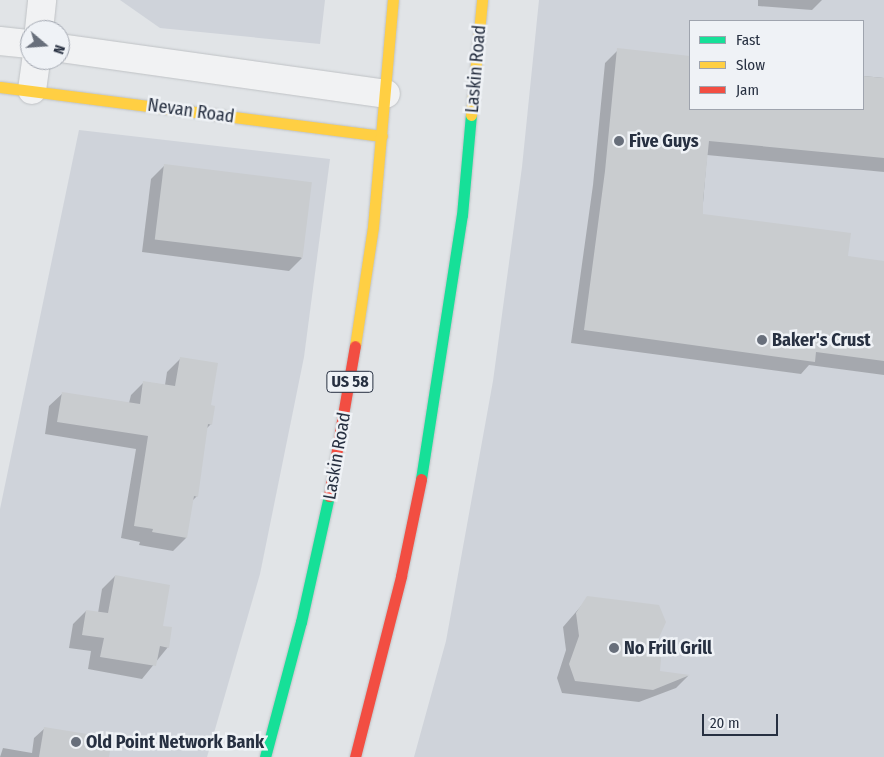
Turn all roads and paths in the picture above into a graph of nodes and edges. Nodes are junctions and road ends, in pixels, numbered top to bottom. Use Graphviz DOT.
graph roads {
  1 [pos="42,0"];
  2 [pos="393,0"];
  3 [pos="482,0"];
  4 [pos="40,20"];
  5 [pos="0,41"];
  6 [pos="20,43"];
  7 [pos="70,49"];
  8 [pos="35,70"];
  9 [pos="0,87"];
  10 [pos="32,90"];
  11 [pos="386,94"];
  12 [pos="382,136"];
  13 [pos="265,757"];
  14 [pos="355,757"];
  1 -- 4 [label="street"];
  2 -- 11 [label="main road, Laskin Road / US 58"];
  3 -- 14 [label="main road, Laskin Road"];
  5 -- 6 [label="street"];
  7 -- 11 [label="street"];
  8 -- 10 [label="street"];
  9 -- 10 [label="main road, Nevan Road"];
  10 -- 12 [label="main road, Nevan Road"];
  11 -- 12 [label="main road, Laskin Road / US 58"];
  12 -- 13 [label="main road, Laskin Road / US 58"];
}
